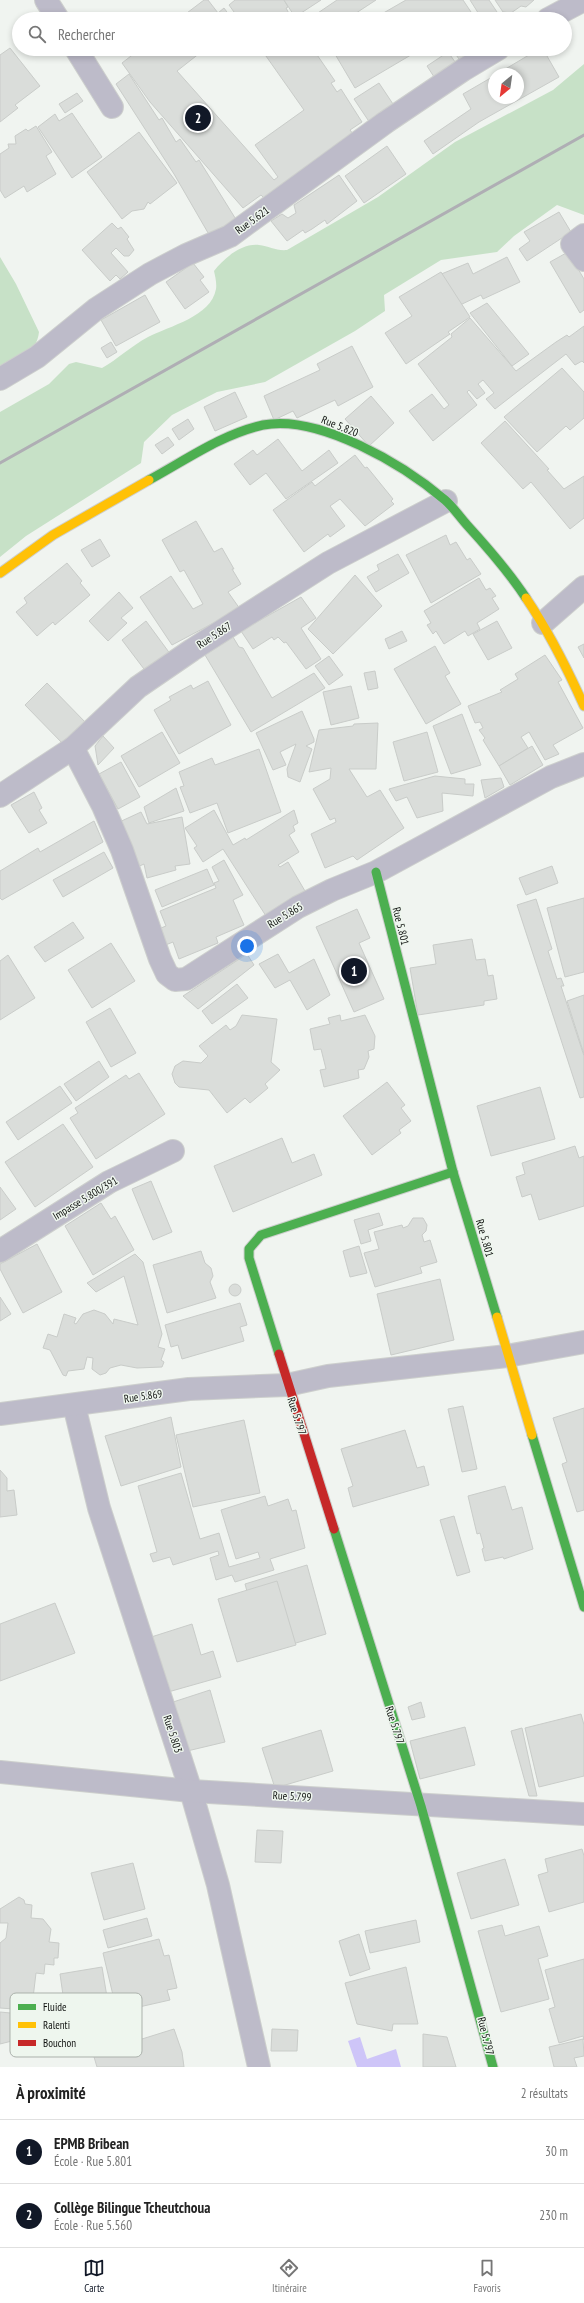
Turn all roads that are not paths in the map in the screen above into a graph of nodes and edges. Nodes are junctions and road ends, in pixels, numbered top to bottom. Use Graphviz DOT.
graph roads {
  1 [pos="46,0"];
  2 [pos="584,0"];
  3 [pos="54,12"];
  4 [pos="561,12"];
  5 [pos="80,56"];
  6 [pos="486,56"];
  7 [pos="112,107"];
  8 [pos="584,235"];
  9 [pos="584,260"];
  10 [pos="0,379"];
  11 [pos="446,501"];
  12 [pos="0,573"];
  13 [pos="584,587"];
  14 [pos="544,623"];
  15 [pos="584,706"];
  16 [pos="73,748"];
  17 [pos="584,764"];
  18 [pos="0,796"];
  19 [pos="376,872"];
  20 [pos="173,1150"];
  21 [pos="453,1172"];
  22 [pos="0,1251"];
  23 [pos="584,1342"];
  24 [pos="507,1356"];
  25 [pos="287,1385"];
  26 [pos="74,1405"];
  27 [pos="0,1414"];
  28 [pos="584,1607"];
  29 [pos="0,1772"];
  30 [pos="191,1791"];
  31 [pos="421,1806"];
  32 [pos="584,1814"];
  33 [pos="259,2067"];
  34 [pos="493,2067"];
  1 -- 3 [label="street"];
  2 -- 4 [label="street"];
  5 -- 7 [label="street"];
  6 -- 10 [label="street, Rue 5.621"];
  8 -- 9 [label="street"];
  11 -- 12 [label="street, Rue 5.820"];
  11 -- 14 [label="street, Rue 5.820"];
  11 -- 16 [label="street, Rue 5.867"];
  13 -- 14 [label="street"];
  14 -- 15 [label="street, Rue 5.820"];
  16 -- 18 [label="street, Rue 5.867"];
  16 -- 19 [label="street, Rue 5.865"];
  17 -- 19 [label="street, Rue 5.865"];
  19 -- 21 [label="street, Rue 5.801"];
  20 -- 22 [label="street, Impasse 5.800/391"];
  21 -- 24 [label="street, Rue 5.801"];
  21 -- 25 [label="street, Rue 5.797"];
  23 -- 24 [label="street, Rue 5.797"];
  24 -- 25 [label="street, Rue 5.797"];
  24 -- 28 [label="street, Rue 5.801"];
  25 -- 26 [label="street, Rue 5.869"];
  25 -- 31 [label="street, Rue 5.797"];
  26 -- 27 [label="street, Rue 5.869"];
  26 -- 30 [label="street, Rue 5.803"];
  29 -- 30 [label="street, Rue 5.799"];
  30 -- 31 [label="street, Rue 5.799"];
  30 -- 33 [label="street, Rue 5.803"];
  31 -- 32 [label="street, Rue 5.799"];
  31 -- 34 [label="street, Rue 5.797"];
}
